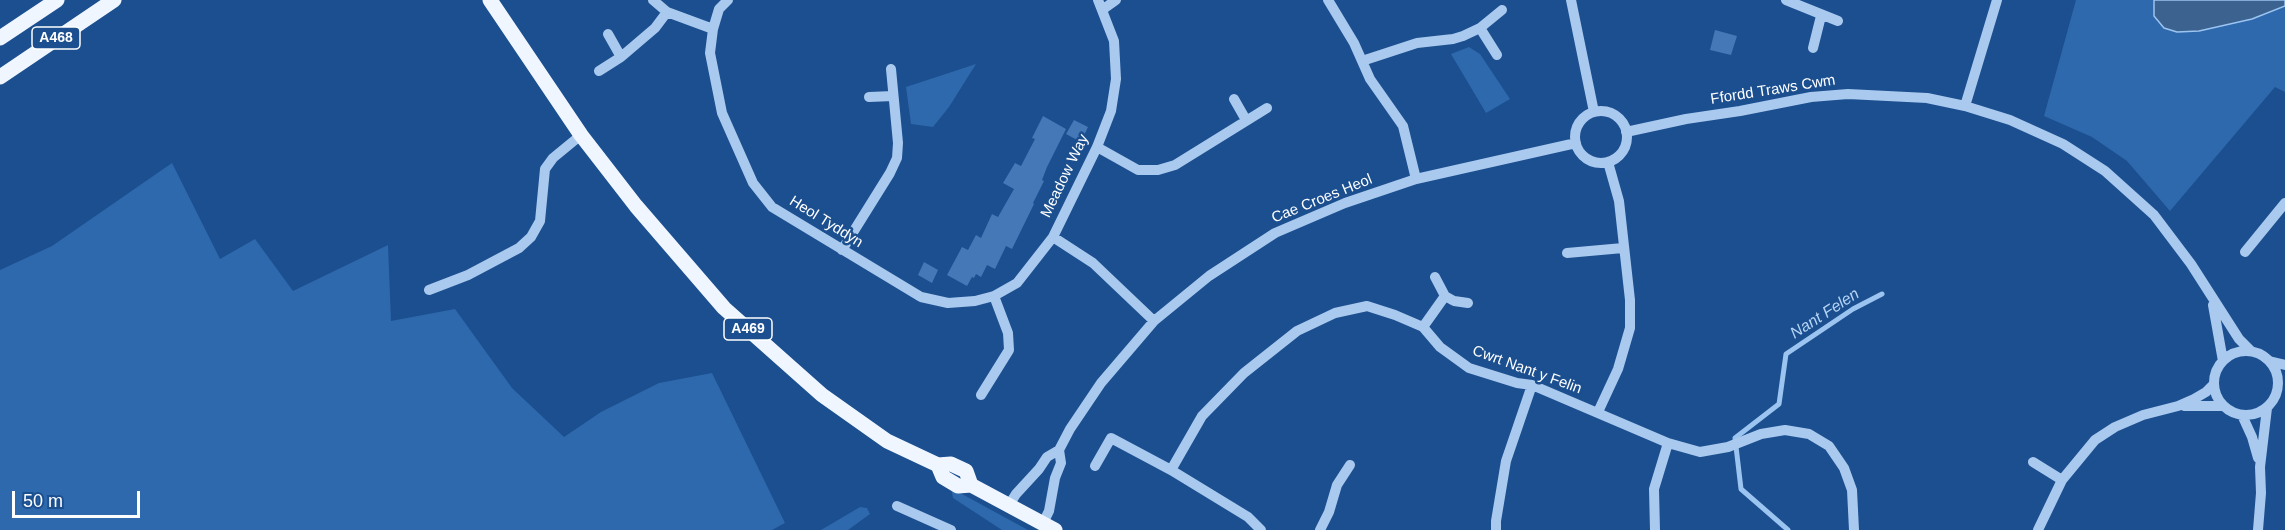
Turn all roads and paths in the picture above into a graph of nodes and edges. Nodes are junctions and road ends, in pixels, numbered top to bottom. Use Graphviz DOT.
graph roads {
  1 [pos="57,0"];
  2 [pos="114,0"];
  3 [pos="490,0"];
  4 [pos="653,0"];
  5 [pos="728,0"];
  6 [pos="1116,0"];
  7 [pos="1328,0"];
  8 [pos="1571,0"];
  9 [pos="1786,0"];
  10 [pos="1997,0"];
  11 [pos="1100,5"];
  12 [pos="1502,10"];
  13 [pos="667,12"];
  14 [pos="1821,16"];
  15 [pos="1838,21"];
  16 [pos="1480,28"];
  17 [pos="713,29"];
  18 [pos="608,34"];
  19 [pos="0,38"];
  20 [pos="1813,48"];
  21 [pos="1497,55"];
  22 [pos="621,57"];
  23 [pos="1362,62"];
  24 [pos="891,69"];
  25 [pos="599,71"];
  26 [pos="0,77"];
  27 [pos="893,96"];
  28 [pos="869,97"];
  29 [pos="1234,99"];
  30 [pos="1965,106"];
  31 [pos="1266,108"];
  32 [pos="1594,112"];
  33 [pos="1246,120"];
  34 [pos="1626,132"];
  35 [pos="581,135"];
  36 [pos="1576,143"];
  37 [pos="1097,147"];
  38 [pos="1608,162"];
  39 [pos="1416,179"];
  40 [pos="2285,203"];
  41 [pos="1053,237"];
  42 [pos="1623,248"];
  43 [pos="842,250"];
  44 [pos="2245,252"];
  45 [pos="1567,253"];
  46 [pos="1435,277"];
  47 [pos="429,290"];
  48 [pos="994,296"];
  49 [pos="1445,296"];
  50 [pos="2210,296"];
  51 [pos="1468,303"];
  52 [pos="1154,321"];
  53 [pos="1423,327"];
  54 [pos="2251,351"];
  55 [pos="2223,361"];
  56 [pos="2269,361"];
  57 [pos="2285,365"];
  58 [pos="2214,384"];
  59 [pos="1532,385"];
  60 [pos="2280,392"];
  61 [pos="981,395"];
  62 [pos="2178,406"];
  63 [pos="2223,406"];
  64 [pos="2267,408"];
  65 [pos="1598,412"];
  66 [pos="2242,415"];
  67 [pos="1668,443"];
  68 [pos="1059,450"];
  69 [pos="2033,462"];
  70 [pos="1350,465"];
  71 [pos="1095,466"];
  72 [pos="2260,467"];
  73 [pos="1171,470"];
  74 [pos="2062,480"];
  75 [pos="1010,505"];
  76 [pos="897,506"];
  77 [pos="1049,527"];
  78 [pos="951,530"];
  79 [pos="1261,530"];
  80 [pos="1320,530"];
  81 [pos="1496,530"];
  82 [pos="1655,530"];
  83 [pos="1854,530"];
  84 [pos="2038,530"];
  85 [pos="2258,530"];
  1 -- 19 [label="main road, A468"];
  2 -- 26 [label="main road, A468"];
  3 -- 35 [label="main road, A469"];
  4 -- 13 [label="street"];
  5 -- 17 [label="street, Heol Tyddyn"];
  6 -- 11 [label="street"];
  7 -- 23 [label="street"];
  8 -- 32 [label="street"];
  9 -- 14 [label="street"];
  10 -- 30 [label="street"];
  11 -- 37 [label="street, Meadow Way"];
  12 -- 16 [label="street"];
  13 -- 17 [label="street"];
  13 -- 22 [label="street"];
  14 -- 15 [label="street"];
  14 -- 20 [label="street"];
  16 -- 21 [label="street"];
  16 -- 23 [label="street"];
  17 -- 43 [label="street, Heol Tyddyn"];
  18 -- 22 [label="street"];
  22 -- 25 [label="street"];
  23 -- 39 [label="street"];
  24 -- 27 [label="street"];
  27 -- 28 [label="street"];
  27 -- 43 [label="street"];
  29 -- 33 [label="street"];
  30 -- 34 [label="street, Ffordd Traws Cwm"];
  30 -- 50 [label="street, Ffordd Traws Cwm"];
  31 -- 33 [label="street"];
  32 -- 34 [label="street"];
  32 -- 36 [label="street"];
  33 -- 37 [label="street"];
  34 -- 38 [label="street"];
  35 -- 47 [label="street"];
  35 -- 75 [label="main road, A469"];
  36 -- 38 [label="street"];
  36 -- 39 [label="street, Cae Croes Heol"];
  37 -- 41 [label="street, Meadow Way"];
  38 -- 42 [label="street"];
  39 -- 52 [label="street, Cae Croes Heol"];
  40 -- 44 [label="street"];
  41 -- 48 [label="street, Heol Tyddyn"];
  41 -- 52 [label="street, Meadow Way"];
  42 -- 45 [label="street"];
  42 -- 65 [label="street"];
  43 -- 48 [label="street, Heol Tyddyn"];
  46 -- 49 [label="street"];
  48 -- 61 [label="street"];
  49 -- 51 [label="street"];
  49 -- 53 [label="street"];
  50 -- 54 [label="street, Ffordd Traws Cwm"];
  50 -- 55 [label="street, Ffordd Traws Cwm"];
  52 -- 68 [label="street, Cae Croes Heol"];
  53 -- 59 [label="street, Cwrt Nant y Felin"];
  53 -- 73 [label="street, Cwrt Nant y Felin"];
  54 -- 55 [label="street"];
  54 -- 56 [label="street"];
  55 -- 58 [label="street"];
  56 -- 57 [label="street"];
  56 -- 60 [label="street"];
  58 -- 62 [label="street"];
  58 -- 63 [label="street"];
  59 -- 65 [label="street, Cwrt Nant y Felin"];
  59 -- 81 [label="street"];
  60 -- 64 [label="street"];
  62 -- 63 [label="street"];
  62 -- 74 [label="street"];
  63 -- 66 [label="street"];
  64 -- 66 [label="street"];
  64 -- 72 [label="street"];
  65 -- 67 [label="street, Cwrt Nant y Felin"];
  66 -- 72 [label="street"];
  67 -- 82 [label="street"];
  67 -- 83 [label="street, Cwrt Nant y Felin"];
  68 -- 75 [label="street, Cae Croes Heol"];
  68 -- 77 [label="street, Cae Croes Heol"];
  69 -- 74 [label="street"];
  70 -- 80 [label="street"];
  71 -- 73 [label="street"];
  72 -- 85 [label="street"];
  73 -- 79 [label="street"];
  74 -- 84 [label="street"];
  75 -- 77 [label="main road, A469"];
  76 -- 78 [label="street"];
}
